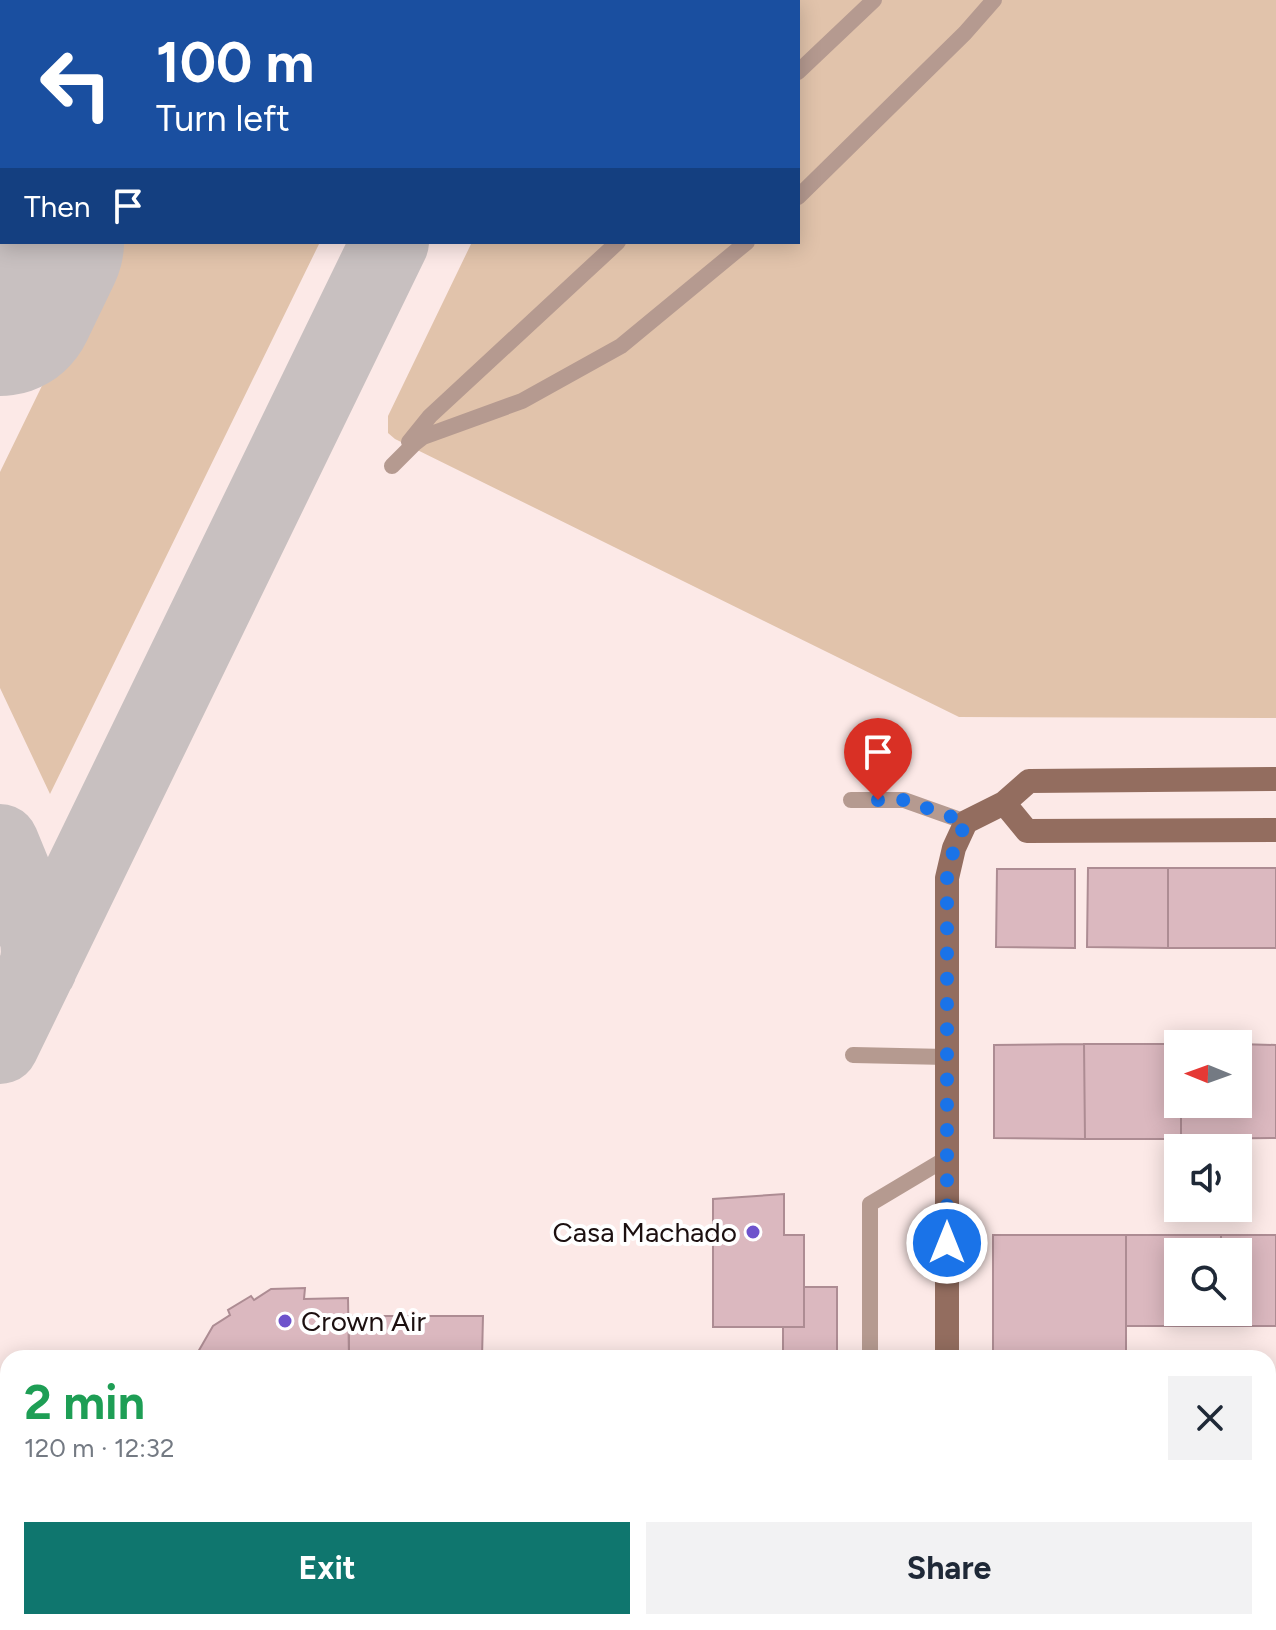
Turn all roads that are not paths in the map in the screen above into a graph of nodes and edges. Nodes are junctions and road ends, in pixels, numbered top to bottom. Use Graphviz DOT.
graph roads {
  1 [pos="874,0"];
  2 [pos="994,0"];
  3 [pos="800,70"];
  4 [pos="800,195"];
  5 [pos="616,244"];
  6 [pos="745,244"];
  7 [pos="460,388"];
  8 [pos="477,417"];
  9 [pos="1276,779"];
  10 [pos="851,800"];
  11 [pos="1004,803"];
  12 [pos="966,822"];
  13 [pos="1276,830"];
  14 [pos="853,1055"];
  15 [pos="947,1057"];
  16 [pos="947,1158"];
  17 [pos="870,1350"];
  18 [pos="947,1350"];
  1 -- 3 [label="lane"];
  2 -- 4 [label="lane"];
  5 -- 7 [label="lane"];
  6 -- 8 [label="lane"];
  7 -- 8 [label="lane"];
  7 -- 8 [label="lane"];
  9 -- 11 [label="street"];
  10 -- 12 [label="lane"];
  11 -- 12 [label="street"];
  11 -- 13 [label="street"];
  12 -- 15 [label="street"];
  14 -- 15 [label="lane"];
  15 -- 16 [label="street"];
  16 -- 17 [label="lane"];
  16 -- 18 [label="street"];
}
